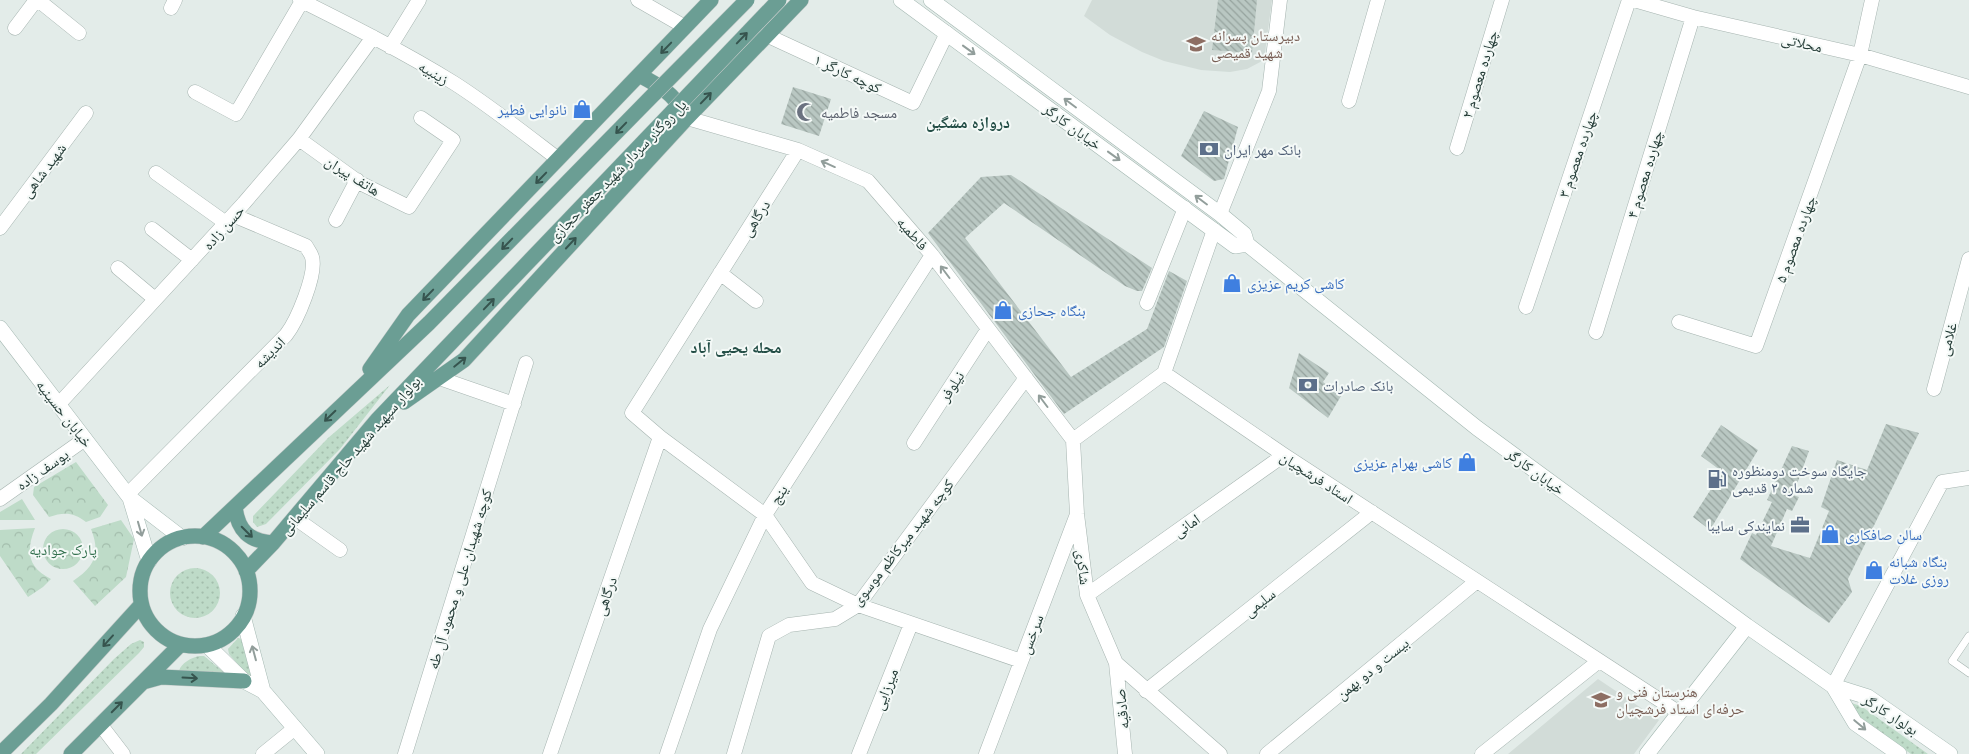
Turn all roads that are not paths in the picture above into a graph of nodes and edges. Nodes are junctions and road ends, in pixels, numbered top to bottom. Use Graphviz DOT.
graph roads {
  1 [pos="37,0"];
  2 [pos="419,0"];
  3 [pos="638,0"];
  4 [pos="747,0"];
  5 [pos="779,0"];
  6 [pos="801,0"];
  7 [pos="901,0"];
  8 [pos="931,0"];
  9 [pos="1280,0"];
  10 [pos="1378,0"];
  11 [pos="1502,0"];
  12 [pos="1629,0"];
  13 [pos="1634,0"];
  14 [pos="1872,0"];
  15 [pos="301,1"];
  16 [pos="709,1"];
  17 [pos="1692,17"];
  18 [pos="685,27"];
  19 [pos="15,28"];
  20 [pos="79,33"];
  21 [pos="947,33"];
  22 [pos="766,35"];
  23 [pos="373,37"];
  24 [pos="390,47"];
  25 [pos="1860,55"];
  26 [pos="640,75"];
  27 [pos="1969,87"];
  28 [pos="194,92"];
  29 [pos="1349,101"];
  30 [pos="86,113"];
  31 [pos="421,118"];
  32 [pos="687,118"];
  33 [pos="299,139"];
  34 [pos="1457,148"];
  35 [pos="798,150"];
  36 [pos="558,159"];
  37 [pos="156,173"];
  38 [pos="357,180"];
  39 [pos="1185,208"];
  40 [pos="1220,214"];
  41 [pos="230,219"];
  42 [pos="336,220"];
  43 [pos="0,228"];
  44 [pos="152,229"];
  45 [pos="1214,230"];
  46 [pos="1247,244"];
  47 [pos="932,255"];
  48 [pos="1969,259"];
  49 [pos="192,260"];
  50 [pos="118,268"];
  51 [pos="720,273"];
  52 [pos="155,299"];
  53 [pos="756,301"];
  54 [pos="1147,303"];
  55 [pos="1526,308"];
  56 [pos="1679,322"];
  57 [pos="0,328"];
  58 [pos="988,329"];
  59 [pos="1596,332"];
  60 [pos="455,340"];
  61 [pos="526,363"];
  62 [pos="1164,373"];
  63 [pos="439,378"];
  64 [pos="1026,378"];
  65 [pos="1934,389"];
  66 [pos="351,396"];
  67 [pos="514,404"];
  68 [pos="58,405"];
  69 [pos="378,420"];
  70 [pos="660,437"];
  71 [pos="85,439"];
  72 [pos="1073,440"];
  73 [pos="914,443"];
  74 [pos="1284,455"];
  75 [pos="1969,478"];
  76 [pos="129,496"];
  77 [pos="0,499"];
  78 [pos="235,507"];
  79 [pos="1372,512"];
  80 [pos="1077,514"];
  81 [pos="765,515"];
  82 [pos="295,518"];
  83 [pos="203,537"];
  84 [pos="182,538"];
  85 [pos="274,543"];
  86 [pos="340,550"];
  87 [pos="149,561"];
  88 [pos="246,571"];
  89 [pos="1478,581"];
  90 [pos="1087,595"];
  91 [pos="141,605"];
  92 [pos="858,605"];
  93 [pos="244,616"];
  94 [pos="911,624"];
  95 [pos="1747,626"];
  96 [pos="1969,636"];
  97 [pos="180,644"];
  98 [pos="207,645"];
  99 [pos="1599,660"];
  100 [pos="1020,661"];
  101 [pos="1116,663"];
  102 [pos="1969,673"];
  103 [pos="244,681"];
  104 [pos="142,682"];
  105 [pos="1833,686"];
  106 [pos="263,691"];
  107 [pos="1146,691"];
  108 [pos="1678,712"];
  109 [pos="100,724"];
  110 [pos="295,728"];
  111 [pos="0,754"];
  112 [pos="71,754"];
  113 [pos="123,754"];
  114 [pos="263,754"];
  115 [pos="317,754"];
  116 [pos="404,754"];
  117 [pos="550,754"];
  118 [pos="666,754"];
  119 [pos="734,754"];
  120 [pos="859,754"];
  121 [pos="986,754"];
  122 [pos="1125,754"];
  123 [pos="1220,754"];
  124 [pos="1267,754"];
  125 [pos="1482,754"];
  126 [pos="1647,754"];
  127 [pos="1899,754"];
  128 [pos="1950,754"];
  1 -- 19 [label="street"];
  1 -- 20 [label="street"];
  2 -- 24 [label="street"];
  3 -- 18 [label="street"];
  4 -- 66 [label="main road, پل روگذر سردار شهید جعفر حجازی, one-way, bridge"];
  60 -- 5 [label="main road, پل روگذر سردار شهید جعفر حجازی, one-way, bridge"];
  6 -- 22 [label="main road"];
  7 -- 21 [label="main road, خیابان کارگر"];
  40 -- 8 [label="main road, خیابان کارگر, one-way"];
  9 -- 40 [label="street"];
  10 -- 29 [label="street"];
  11 -- 34 [label="street, چهارده معصوم ۲"];
  12 -- 55 [label="street, چهارده معصوم ۳"];
  13 -- 17 [label="street, محلاتی"];
  14 -- 25 [label="street"];
  15 -- 23 [label="street, زینبیه"];
  15 -- 28 [label="street"];
  16 -- 18 [label="main road"];
  17 -- 25 [label="street, محلاتی"];
  17 -- 59 [label="street, چهارده معصوم ۴"];
  18 -- 26 [label="main road, one-way"];
  21 -- 22 [label="street, کوچه کارگر ۱"];
  21 -- 39 [label="main road, خیابان کارگر, one-way"];
  32 -- 22 [label="main road, one-way"];
  23 -- 24 [label="street, زینبیه"];
  23 -- 33 [label="street, حسن زاده"];
  24 -- 36 [label="street, زینبیه"];
  25 -- 27 [label="street, محلاتی"];
  25 -- 56 [label="street, چهارده معصوم ۵"];
  26 -- 32 [label="main road"];
  26 -- 36 [label="main road"];
  30 -- 43 [label="street, شهید شاهی"];
  31 -- 38 [label="street, هاتف پیران"];
  32 -- 35 [label="street, فاطمیه"];
  63 -- 32 [label="main road, one-way"];
  33 -- 38 [label="street, هاتف پیران"];
  33 -- 41 [label="street, حسن زاده"];
  47 -- 35 [label="street, فاطمیه, one-way"];
  35 -- 51 [label="street, درگاهی"];
  36 -- 66 [label="main road, one-way"];
  37 -- 41 [label="street"];
  38 -- 42 [label="street"];
  39 -- 45 [label="main road, خیابان کارگر"];
  39 -- 54 [label="street"];
  40 -- 46 [label="main road, خیابان کارگر"];
  41 -- 49 [label="street, حسن زاده"];
  41 -- 76 [label="street, اندیشه"];
  44 -- 49 [label="street"];
  45 -- 46 [label="main road, خیابان کارگر"];
  45 -- 62 [label="street"];
  46 -- 95 [label="main road, خیابان کارگر"];
  58 -- 47 [label="street, فاطمیه, one-way"];
  47 -- 81 [label="street, ینج"];
  48 -- 65 [label="street, غلامی"];
  49 -- 52 [label="street, حسن زاده"];
  50 -- 52 [label="street"];
  51 -- 53 [label="street"];
  51 -- 70 [label="street, درگاهی"];
  52 -- 68 [label="street, حسن زاده"];
  57 -- 68 [label="main road, خیابان حسینیه"];
  58 -- 64 [label="street, فاطمیه"];
  58 -- 73 [label="street, نیلوفر"];
  60 -- 69 [label="main road, بولوار سپهبد شهید حاج قاسم سلیمانی"];
  61 -- 67 [label="street, کوچه شهیدان علی و محمود آل طه"];
  62 -- 72 [label="street"];
  62 -- 74 [label="street, استاد فرشچیان"];
  63 -- 67 [label="street"];
  63 -- 69 [label="main road"];
  72 -- 64 [label="street, فاطمیه, one-way"];
  64 -- 92 [label="street, کوچه شهید میرکاظم موسوی"];
  66 -- 78 [label="main road, one-way"];
  67 -- 116 [label="street, کوچه شهیدان علی و محمود آل طه"];
  68 -- 71 [label="main road, خیابان حسینیه"];
  69 -- 82 [label="main road, بولوار سپهبد شهید حاج قاسم سلیمانی"];
  70 -- 81 [label="street"];
  70 -- 117 [label="street, درگاهی"];
  71 -- 76 [label="main road, خیابان حسینیه"];
  71 -- 77 [label="street, یوسف زاده"];
  72 -- 80 [label="street, شاکری"];
  74 -- 79 [label="street, استاد فرشچیان"];
  74 -- 90 [label="street, امانی"];
  75 -- 105 [label="street"];
  76 -- 84 [label="main road"];
  76 -- 87 [label="main road, one-way"];
  78 -- 83 [label="main road"];
  78 -- 85 [label="main road, one-way"];
  79 -- 89 [label="street, استاد فرشچیان"];
  79 -- 107 [label="street, سلیمی"];
  80 -- 90 [label="street, شاکری"];
  80 -- 100 [label="street, سرخس"];
  81 -- 92 [label="street"];
  81 -- 118 [label="street, ینج"];
  82 -- 85 [label="main road, بولوار سپهبد شهید حاج قاسم سلیمانی"];
  82 -- 86 [label="street"];
  83 -- 84 [label="main road"];
  83 -- 88 [label="main road"];
  84 -- 87 [label="main road"];
  85 -- 88 [label="main road, بولوار سپهبد شهید حاج قاسم سلیمانی"];
  87 -- 91 [label="main road"];
  88 -- 93 [label="main road"];
  89 -- 99 [label="street, استاد فرشچیان"];
  89 -- 124 [label="street, بیست و دو بهمن"];
  90 -- 101 [label="street, شاکری"];
  91 -- 97 [label="main road"];
  91 -- 111 [label="main road, one-way"];
  92 -- 94 [label="street"];
  92 -- 119 [label="street, کوچه شهید میرکاظم موسوی"];
  93 -- 98 [label="main road"];
  106 -- 93 [label="main road, one-way"];
  94 -- 100 [label="street"];
  94 -- 120 [label="street, میرزایی"];
  95 -- 105 [label="main road, خیابان کارگر"];
  95 -- 108 [label="main road"];
  96 -- 102 [label="lane"];
  97 -- 98 [label="main road"];
  97 -- 104 [label="main road"];
  98 -- 103 [label="main road"];
  99 -- 108 [label="street, استاد فرشچیان"];
  99 -- 125 [label="street"];
  100 -- 121 [label="street, سرخس"];
  101 -- 107 [label="street, شاکری"];
  101 -- 122 [label="street, صادقیه"];
  104 -- 103 [label="main road, one-way"];
  103 -- 106 [label="main road"];
  109 -- 104 [label="main road, one-way"];
  105 -- 127 [label="main road, بولوار کارگر, one-way"];
  105 -- 128 [label="main road, بولوار کارگر"];
  106 -- 110 [label="main road"];
  107 -- 123 [label="street, شاکری"];
  108 -- 126 [label="main road"];
  109 -- 112 [label="main road"];
  109 -- 113 [label="street"];
  110 -- 114 [label="street"];
  110 -- 115 [label="main road"];
}
